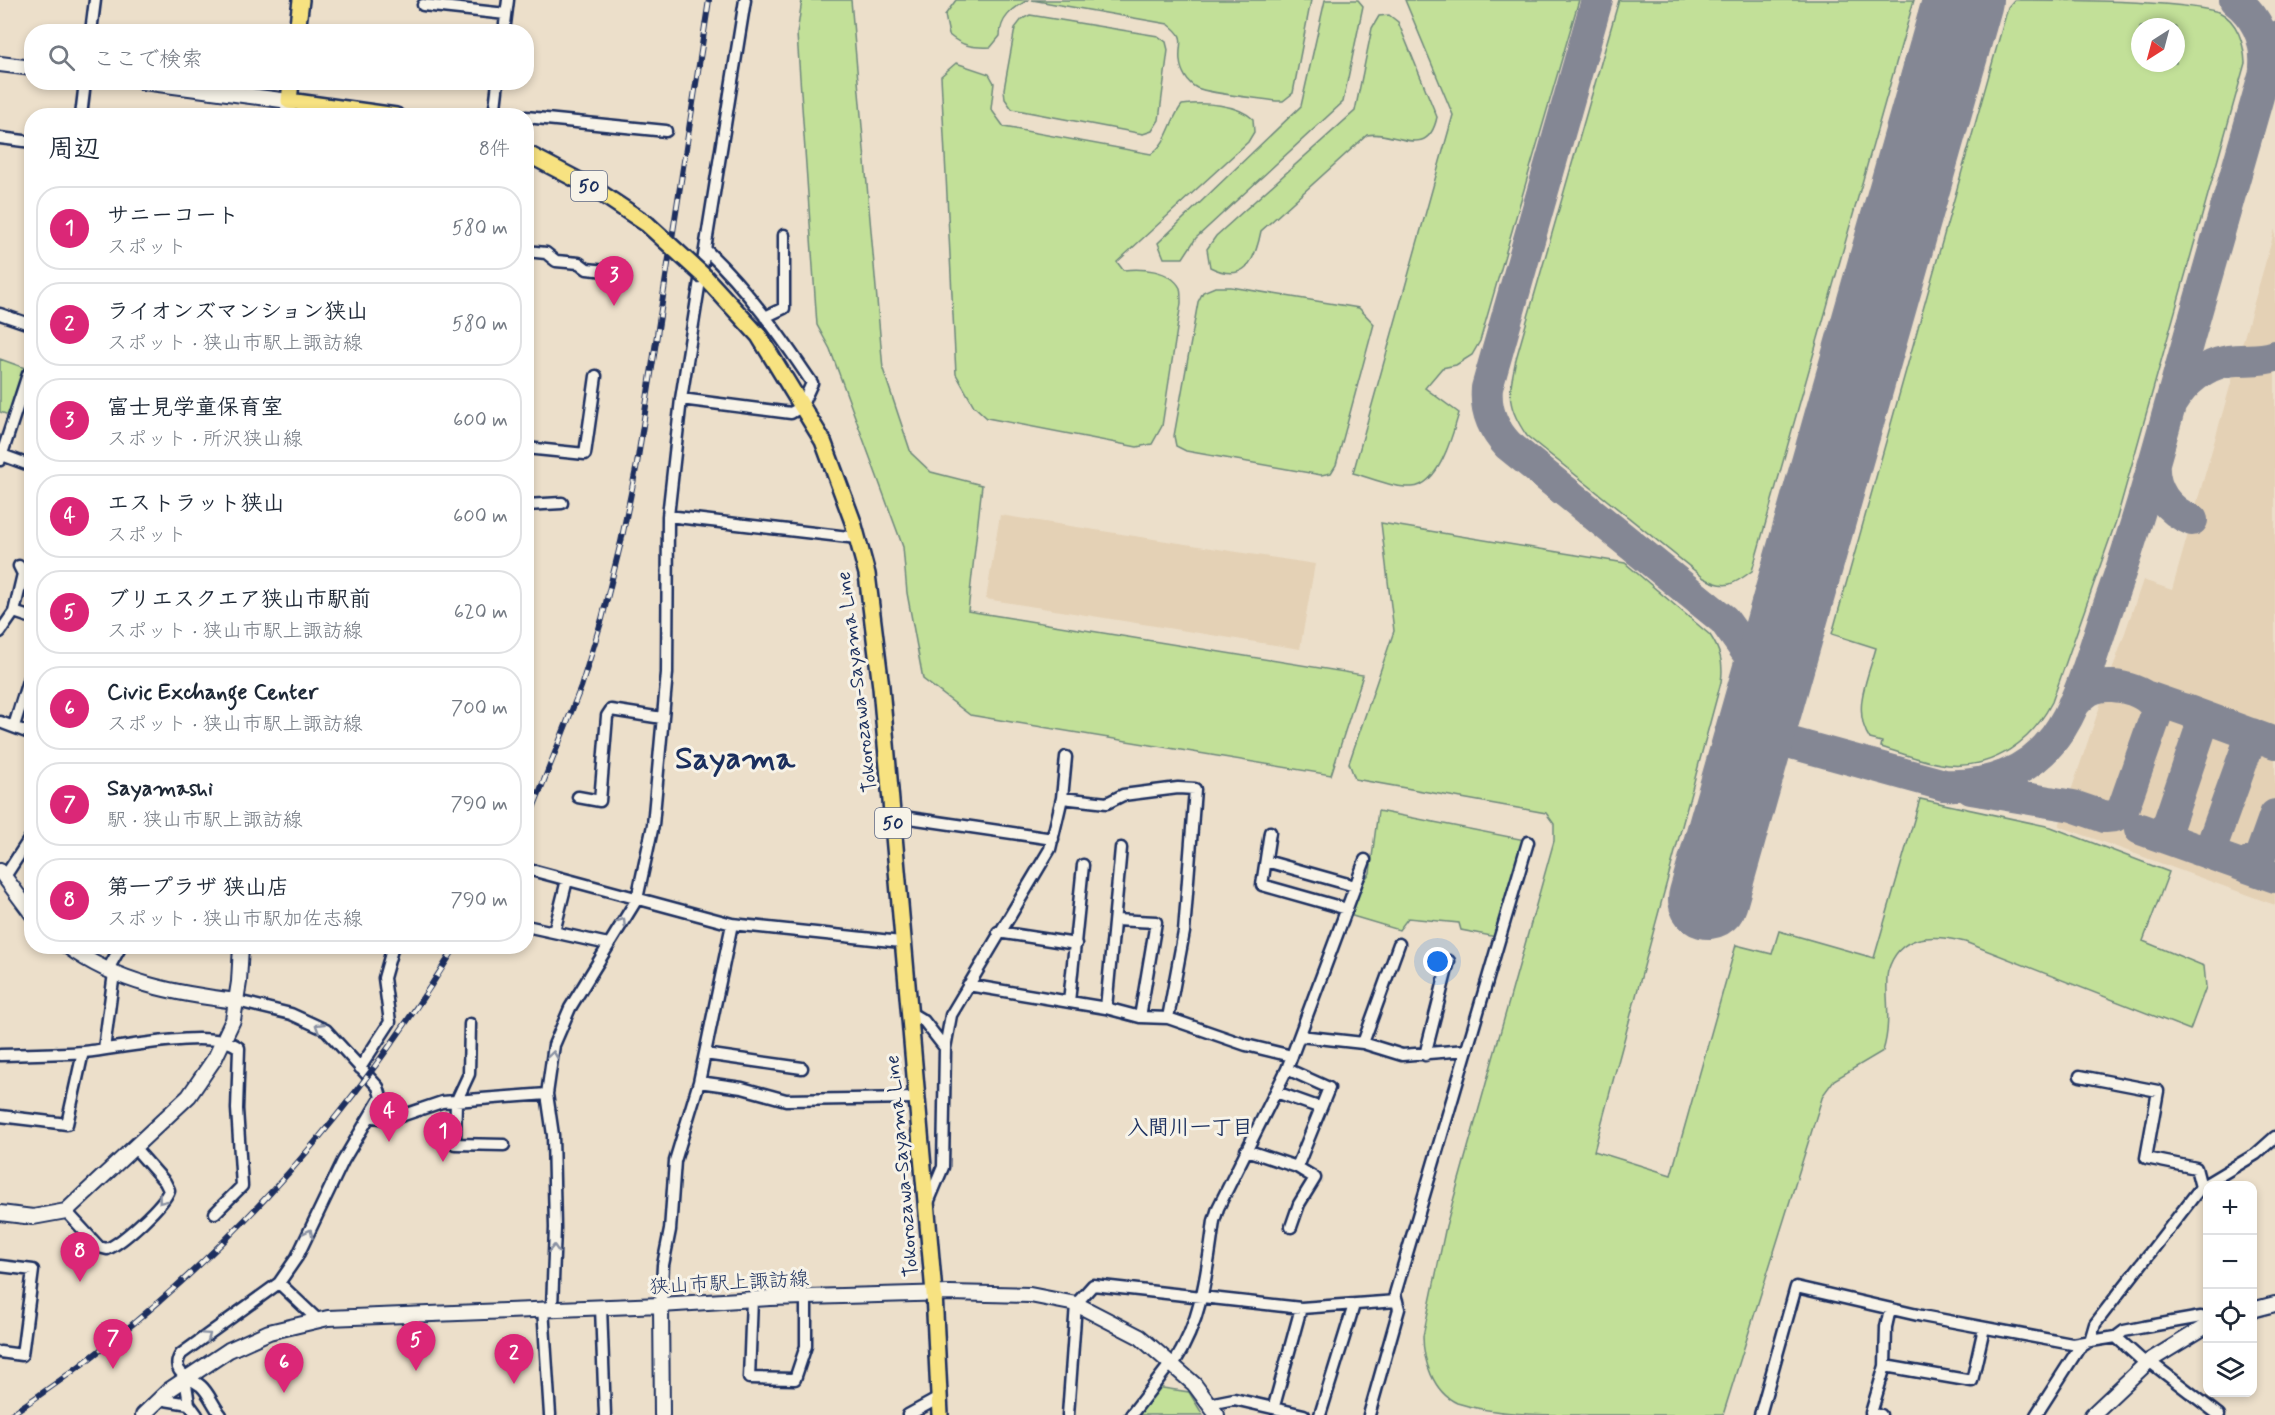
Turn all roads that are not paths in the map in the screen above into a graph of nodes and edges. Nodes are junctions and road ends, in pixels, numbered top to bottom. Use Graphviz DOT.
graph roads {
  1 [pos="95,0"];
  2 [pos="301,0"];
  3 [pos="508,0"];
  4 [pos="745,0"];
  5 [pos="423,5"];
  6 [pos="506,14"];
  7 [pos="92,24"];
  8 [pos="298,24"];
  9 [pos="505,24"];
  10 [pos="0,64"];
  11 [pos="24,67"];
  12 [pos="84,90"];
  13 [pos="188,90"];
  14 [pos="290,90"];
  15 [pos="497,90"];
  16 [pos="82,108"];
  17 [pos="288,108"];
  18 [pos="496,108"];
  19 [pos="534,118"];
  20 [pos="666,131"];
  21 [pos="0,138"];
  22 [pos="24,141"];
  23 [pos="534,157"];
  24 [pos="784,236"];
  25 [pos="705,249"];
  26 [pos="534,252"];
  27 [pos="616,272"];
  28 [pos="0,314"];
  29 [pos="765,317"];
  30 [pos="24,322"];
  31 [pos="596,376"];
  32 [pos="24,386"];
  33 [pos="681,399"];
  34 [pos="801,407"];
  35 [pos="534,449"];
  36 [pos="1,458"];
  37 [pos="24,464"];
  38 [pos="562,503"];
  39 [pos="534,505"];
  40 [pos="668,516"];
  41 [pos="857,538"];
  42 [pos="20,567"];
  43 [pos="14,612"];
  44 [pos="24,615"];
  45 [pos="0,632"];
  46 [pos="24,694"];
  47 [pos="662,718"];
  48 [pos="0,722"];
  49 [pos="14,726"];
  50 [pos="24,730"];
  51 [pos="1066,757"];
  52 [pos="578,797"];
  53 [pos="1062,798"];
  54 [pos="892,818"];
  55 [pos="1270,832"];
  56 [pos="1053,839"];
  57 [pos="1528,842"];
  58 [pos="24,846"];
  59 [pos="1121,848"];
  60 [pos="1365,860"];
  61 [pos="1266,861"];
  62 [pos="1083,865"];
  63 [pos="535,871"];
  64 [pos="2,875"];
  65 [pos="567,880"];
  66 [pos="1355,886"];
  67 [pos="637,899"];
  68 [pos="24,904"];
  69 [pos="1347,909"];
  70 [pos="1115,920"];
  71 [pos="732,924"];
  72 [pos="534,928"];
  73 [pos="554,932"];
  74 [pos="998,932"];
  75 [pos="901,942"];
  76 [pos="608,944"];
  77 [pos="1076,944"];
  78 [pos="1399,944"];
  79 [pos="81,954"];
  80 [pos="118,954"];
  81 [pos="240,954"];
  82 [pos="391,954"];
  83 [pos="1449,961"];
  84 [pos="111,972"];
  85 [pos="968,985"];
  86 [pos="237,1001"];
  87 [pos="1069,1002"];
  88 [pos="1106,1008"];
  89 [pos="909,1012"];
  90 [pos="1140,1017"];
  91 [pos="1168,1018"];
  92 [pos="470,1024"];
  93 [pos="1300,1036"];
  94 [pos="224,1042"];
  95 [pos="1363,1043"];
  96 [pos="945,1048"];
  97 [pos="104,1049"];
  98 [pos="1467,1050"];
  99 [pos="83,1052"];
  100 [pos="705,1054"];
  101 [pos="0,1055"];
  102 [pos="1425,1055"];
  103 [pos="1292,1056"];
  104 [pos="360,1068"];
  105 [pos="802,1068"];
  106 [pos="1287,1069"];
  107 [pos="2080,1076"];
  108 [pos="699,1082"];
  109 [pos="1276,1092"];
  110 [pos="547,1094"];
  111 [pos="916,1098"];
  112 [pos="456,1102"];
  113 [pos="1321,1108"];
  114 [pos="0,1116"];
  115 [pos="370,1116"];
  116 [pos="2275,1137"];
  117 [pos="504,1145"];
  118 [pos="134,1147"];
  119 [pos="1246,1150"];
  120 [pos="1297,1167"];
  121 [pos="2201,1187"];
  122 [pos="926,1208"];
  123 [pos="66,1211"];
  124 [pos="0,1213"];
  125 [pos="215,1213"];
  126 [pos="1291,1227"];
  127 [pos="0,1266"];
  128 [pos="279,1283"];
  129 [pos="934,1293"];
  130 [pos="806,1297"];
  131 [pos="1203,1298"];
  132 [pos="752,1299"];
  133 [pos="1397,1301"];
  134 [pos="1076,1304"];
  135 [pos="2275,1304"];
  136 [pos="661,1305"];
  137 [pos="1354,1305"];
  138 [pos="601,1307"];
  139 [pos="548,1308"];
  140 [pos="1301,1308"];
  141 [pos="1890,1309"];
  142 [pos="2257,1309"];
  143 [pos="318,1320"];
  144 [pos="2203,1320"];
  145 [pos="1984,1328"];
  146 [pos="2203,1328"];
  147 [pos="2116,1337"];
  148 [pos="2090,1341"];
  149 [pos="0,1352"];
  150 [pos="209,1362"];
  151 [pos="2148,1362"];
  152 [pos="1172,1364"];
  153 [pos="1885,1366"];
  154 [pos="185,1378"];
  155 [pos="202,1387"];
  156 [pos="939,1398"];
  157 [pos="159,1399"];
  158 [pos="189,1404"];
  159 [pos="1274,1406"];
  160 [pos="1213,1410"];
  161 [pos="1876,1414"];
  162 [pos="143,1415"];
  163 [pos="197,1415"];
  164 [pos="221,1415"];
  165 [pos="550,1415"];
  166 [pos="605,1415"];
  167 [pos="662,1415"];
  168 [pos="908,1415"];
  169 [pos="940,1415"];
  170 [pos="1068,1415"];
  171 [pos="1131,1415"];
  172 [pos="1304,1415"];
  173 [pos="1320,1415"];
  174 [pos="1369,1415"];
  175 [pos="1760,1415"];
  176 [pos="1860,1415"];
  177 [pos="2036,1415"];
  178 [pos="2092,1415"];
  179 [pos="2219,1415"];
  1 -- 7 [label="street"];
  2 -- 8 [label="main road"];
  3 -- 6 [label="street"];
  4 -- 25 [label="street"];
  5 -- 6 [label="street"];
  6 -- 9 [label="street"];
  10 -- 11 [label="street"];
  12 -- 16 [label="street"];
  13 -- 17 [label="street"];
  14 -- 17 [label="main road"];
  15 -- 18 [label="street"];
  19 -- 20 [label="street"];
  21 -- 22 [label="street"];
  23 -- 34 [label="main road, Tokorozawa-Sayama Line / 50, bridge"];
  24 -- 29 [label="street"];
  25 -- 29 [label="street"];
  25 -- 33 [label="street"];
  26 -- 27 [label="street"];
  28 -- 30 [label="street"];
  29 -- 34 [label="street"];
  31 -- 35 [label="street"];
  32 -- 36 [label="street"];
  33 -- 34 [label="street"];
  33 -- 40 [label="street"];
  34 -- 41 [label="main road, Tokorozawa-Sayama Line / 50"];
  36 -- 37 [label="street"];
  38 -- 39 [label="street"];
  40 -- 41 [label="street"];
  40 -- 47 [label="street"];
  41 -- 54 [label="main road, Tokorozawa-Sayama Line / 50"];
  42 -- 43 [label="street"];
  43 -- 44 [label="street"];
  43 -- 45 [label="street"];
  46 -- 49 [label="street"];
  47 -- 52 [label="street"];
  47 -- 67 [label="street"];
  48 -- 49 [label="street"];
  49 -- 50 [label="street"];
  51 -- 53 [label="street"];
  53 -- 56 [label="street"];
  53 -- 91 [label="street"];
  54 -- 56 [label="street"];
  54 -- 75 [label="main road, Tokorozawa-Sayama Line / 50"];
  55 -- 61 [label="street"];
  56 -- 74 [label="street"];
  57 -- 98 [label="street"];
  58 -- 64 [label="street"];
  59 -- 70 [label="street"];
  60 -- 66 [label="street"];
  61 -- 66 [label="street"];
  61 -- 69 [label="street"];
  62 -- 77 [label="street"];
  63 -- 65 [label="street"];
  64 -- 68 [label="street"];
  65 -- 67 [label="street"];
  65 -- 73 [label="street"];
  66 -- 69 [label="street"];
  67 -- 71 [label="street"];
  76 -- 67 [label="street, one-way"];
  69 -- 93 [label="street"];
  70 -- 88 [label="street"];
  70 -- 90 [label="street"];
  71 -- 75 [label="street"];
  71 -- 100 [label="street"];
  72 -- 73 [label="street"];
  73 -- 76 [label="street"];
  74 -- 77 [label="street"];
  74 -- 85 [label="street"];
  75 -- 89 [label="main road, Tokorozawa-Sayama Line / 50"];
  110 -- 76 [label="street, one-way"];
  77 -- 87 [label="street"];
  78 -- 95 [label="street"];
  79 -- 84 [label="street"];
  80 -- 84 [label="street"];
  81 -- 86 [label="street"];
  82 -- 104 [label="street"];
  83 -- 102 [label="street"];
  84 -- 86 [label="street"];
  84 -- 97 [label="street"];
  85 -- 87 [label="street"];
  85 -- 96 [label="street"];
  86 -- 94 [label="street"];
  104 -- 86 [label="street, one-way"];
  87 -- 88 [label="street"];
  88 -- 90 [label="street"];
  89 -- 96 [label="street"];
  89 -- 111 [label="main road, Tokorozawa-Sayama Line / 50"];
  90 -- 91 [label="street"];
  91 -- 103 [label="street"];
  92 -- 112 [label="street"];
  93 -- 95 [label="street"];
  93 -- 103 [label="street"];
  94 -- 97 [label="street"];
  94 -- 118 [label="street"];
  94 -- 125 [label="street"];
  95 -- 102 [label="street"];
  96 -- 122 [label="street"];
  97 -- 99 [label="street"];
  98 -- 102 [label="street"];
  98 -- 133 [label="street"];
  99 -- 101 [label="street"];
  99 -- 114 [label="street"];
  100 -- 105 [label="street"];
  100 -- 108 [label="street"];
  103 -- 106 [label="street"];
  104 -- 115 [label="street"];
  106 -- 109 [label="street"];
  106 -- 113 [label="street"];
  107 -- 121 [label="street"];
  108 -- 111 [label="street"];
  108 -- 136 [label="street"];
  109 -- 113 [label="street"];
  109 -- 119 [label="street"];
  110 -- 112 [label="street"];
  139 -- 110 [label="street, one-way"];
  111 -- 122 [label="main road, Tokorozawa-Sayama Line / 50"];
  112 -- 115 [label="street"];
  112 -- 117 [label="street"];
  113 -- 120 [label="street"];
  128 -- 115 [label="street, one-way"];
  116 -- 121 [label="street"];
  118 -- 123 [label="street"];
  118 -- 123 [label="street, one-way"];
  119 -- 120 [label="street"];
  119 -- 131 [label="street"];
  120 -- 126 [label="street"];
  121 -- 148 [label="street"];
  122 -- 129 [label="main road, Tokorozawa-Sayama Line / 50"];
  123 -- 124 [label="street"];
  127 -- 149 [label="street"];
  128 -- 143 [label="street"];
  154 -- 128 [label="street, one-way"];
  129 -- 130 [label="street, 狭山市駅上諏訪線"];
  129 -- 134 [label="street, 狭山市駅上諏訪線"];
  129 -- 156 [label="main road, Tokorozawa-Sayama Line / 50"];
  130 -- 132 [label="street, 狭山市駅上諏訪線"];
  130 -- 132 [label="street"];
  131 -- 134 [label="street"];
  131 -- 140 [label="street"];
  131 -- 152 [label="street"];
  132 -- 136 [label="street, 狭山市駅上諏訪線"];
  133 -- 137 [label="street"];
  133 -- 174 [label="street"];
  134 -- 152 [label="street, 狭山市駅上諏訪線"];
  134 -- 170 [label="street"];
  135 -- 142 [label="street"];
  136 -- 138 [label="street, 狭山市駅上諏訪線"];
  136 -- 167 [label="street"];
  137 -- 140 [label="street"];
  137 -- 173 [label="street"];
  138 -- 139 [label="street, 狭山市駅上諏訪線"];
  138 -- 166 [label="street"];
  139 -- 143 [label="street, 狭山市駅上諏訪線"];
  139 -- 165 [label="street"];
  140 -- 159 [label="street"];
  141 -- 145 [label="street"];
  141 -- 153 [label="street"];
  141 -- 175 [label="street"];
  143 -- 150 [label="street, 狭山市駅上諏訪線"];
  144 -- 147 [label="street"];
  145 -- 148 [label="street"];
  145 -- 153 [label="street"];
  146 -- 151 [label="street"];
  147 -- 148 [label="street"];
  147 -- 151 [label="street"];
  148 -- 177 [label="street"];
  150 -- 154 [label="street, 狭山市駅上諏訪線"];
  150 -- 155 [label="street"];
  151 -- 178 [label="street"];
  151 -- 179 [label="street"];
  152 -- 160 [label="street, 狭山市駅上諏訪線"];
  152 -- 171 [label="street"];
  153 -- 161 [label="street"];
  154 -- 155 [label="street"];
  154 -- 157 [label="street, 狭山市駅上諏訪線"];
  154 -- 158 [label="street"];
  155 -- 164 [label="street"];
  156 -- 168 [label="street"];
  156 -- 169 [label="main road, Tokorozawa-Sayama Line / 50"];
  157 -- 158 [label="street"];
  157 -- 162 [label="street, 狭山市駅上諏訪線"];
  158 -- 163 [label="street"];
  159 -- 160 [label="street"];
  159 -- 172 [label="street"];
  161 -- 176 [label="street"];
}
